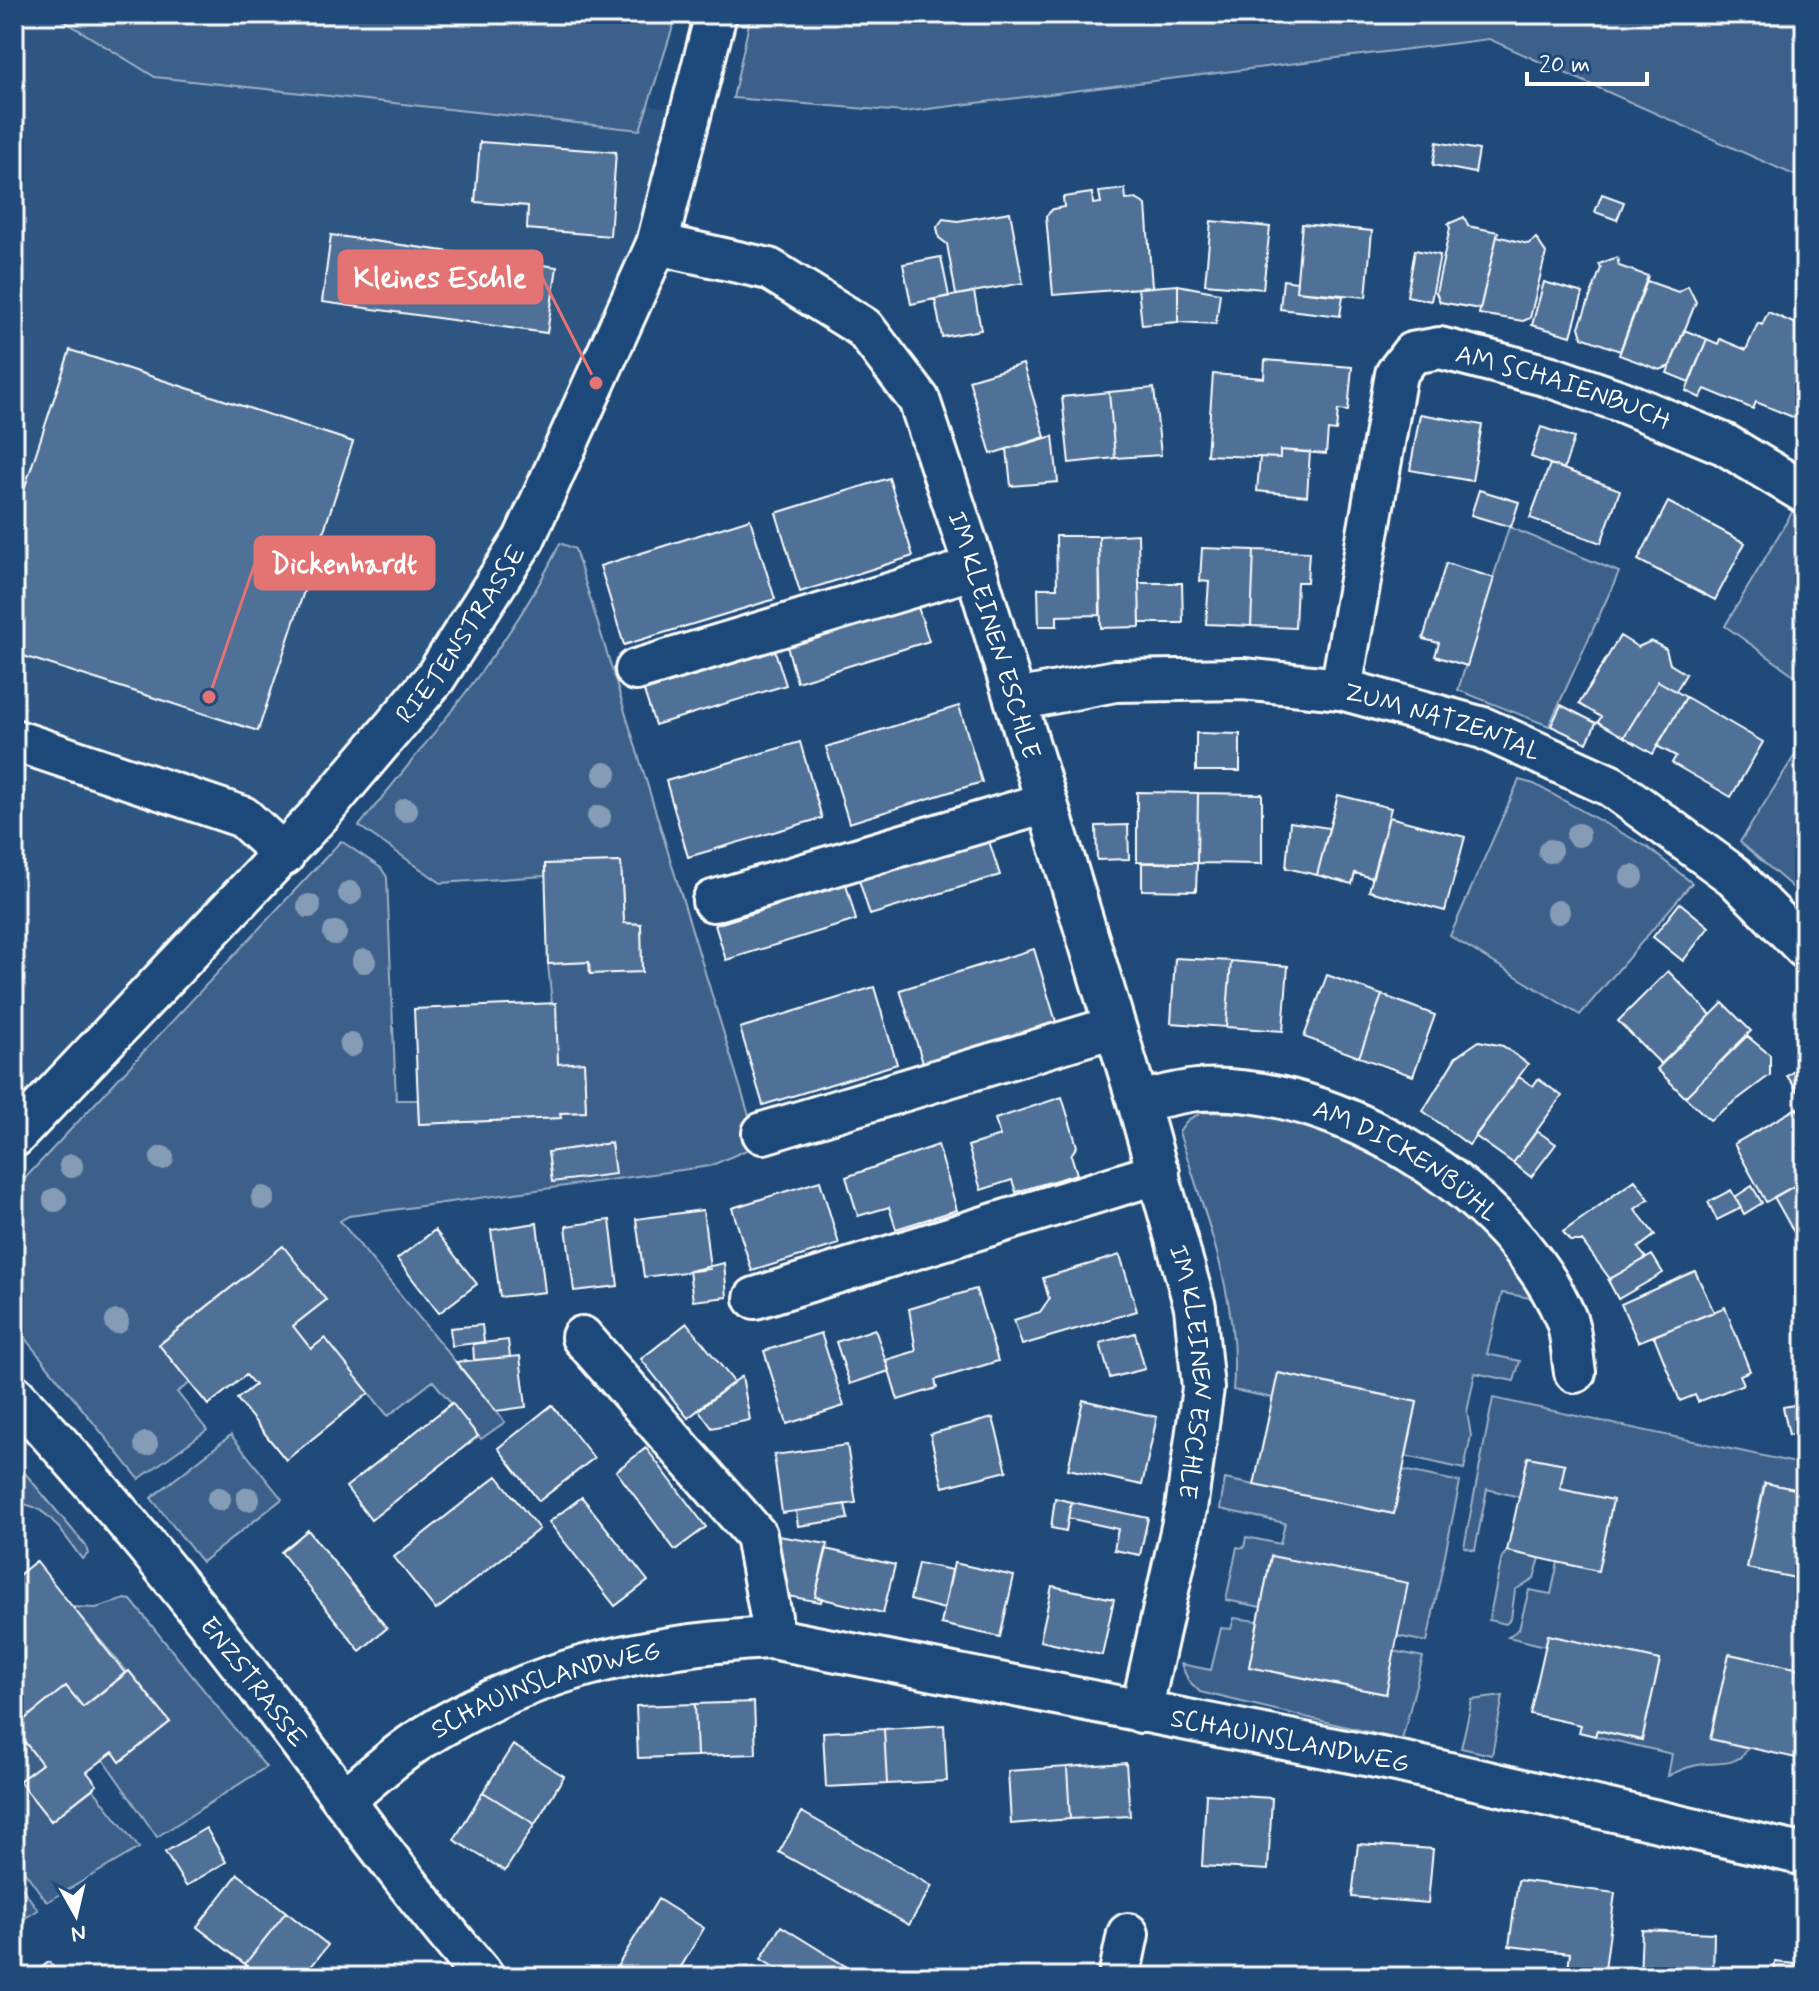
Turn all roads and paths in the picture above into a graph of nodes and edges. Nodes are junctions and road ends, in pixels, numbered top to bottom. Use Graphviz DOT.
graph roads {
  1 [pos="716,14"];
  2 [pos="657,244"];
  3 [pos="1805,493"];
  4 [pos="975,568"];
  5 [pos="636,670"];
  6 [pos="1341,689"];
  7 [pos="1016,700"];
  8 [pos="14,740"];
  9 [pos="1046,803"];
  10 [pos="284,855"];
  11 [pos="713,901"];
  12 [pos="1805,948"];
  13 [pos="1114,1027"];
  14 [pos="1138,1102"];
  15 [pos="763,1133"];
  16 [pos="14,1137"];
  17 [pos="1159,1173"];
  18 [pos="755,1298"];
  19 [pos="582,1337"];
  20 [pos="1575,1372"];
  21 [pos="14,1395"];
  22 [pos="771,1638"];
  23 [pos="1141,1712"];
  24 [pos="344,1800"];
  25 [pos="1805,1855"];
  26 [pos="1128,1934"];
  27 [pos="484,1977"];
  28 [pos="1119,1977"];
  1 -- 2 [label="street, RIETENSTRASSE"];
  2 -- 4 [label="street, IM KLEINEN ESCHLE"];
  2 -- 10 [label="street, RIETENSTRASSE"];
  3 -- 6 [label="street, AM SCHAIENBUCH"];
  4 -- 5 [label="street"];
  4 -- 7 [label="street, IM KLEINEN ESCHLE"];
  6 -- 7 [label="street, ZUM NATZENTAL"];
  6 -- 12 [label="street, ZUM NATZENTAL"];
  7 -- 9 [label="street, IM KLEINEN ESCHLE"];
  8 -- 10 [label="street"];
  9 -- 11 [label="street"];
  9 -- 13 [label="street, IM KLEINEN ESCHLE"];
  10 -- 16 [label="street, RIETENSTRASSE"];
  13 -- 14 [label="street, IM KLEINEN ESCHLE"];
  13 -- 15 [label="street"];
  14 -- 17 [label="street, IM KLEINEN ESCHLE"];
  14 -- 20 [label="street, AM DICKENBÜHL"];
  17 -- 18 [label="street"];
  17 -- 23 [label="street, IM KLEINEN ESCHLE"];
  19 -- 22 [label="street"];
  21 -- 24 [label="street, ENZSTRASSE"];
  22 -- 23 [label="street, SCHAUINSLANDWEG"];
  22 -- 24 [label="street, SCHAUINSLANDWEG"];
  23 -- 25 [label="street, SCHAUINSLANDWEG"];
  24 -- 27 [label="street, ENZSTRASSE"];
  26 -- 28 [label="street"];
}
